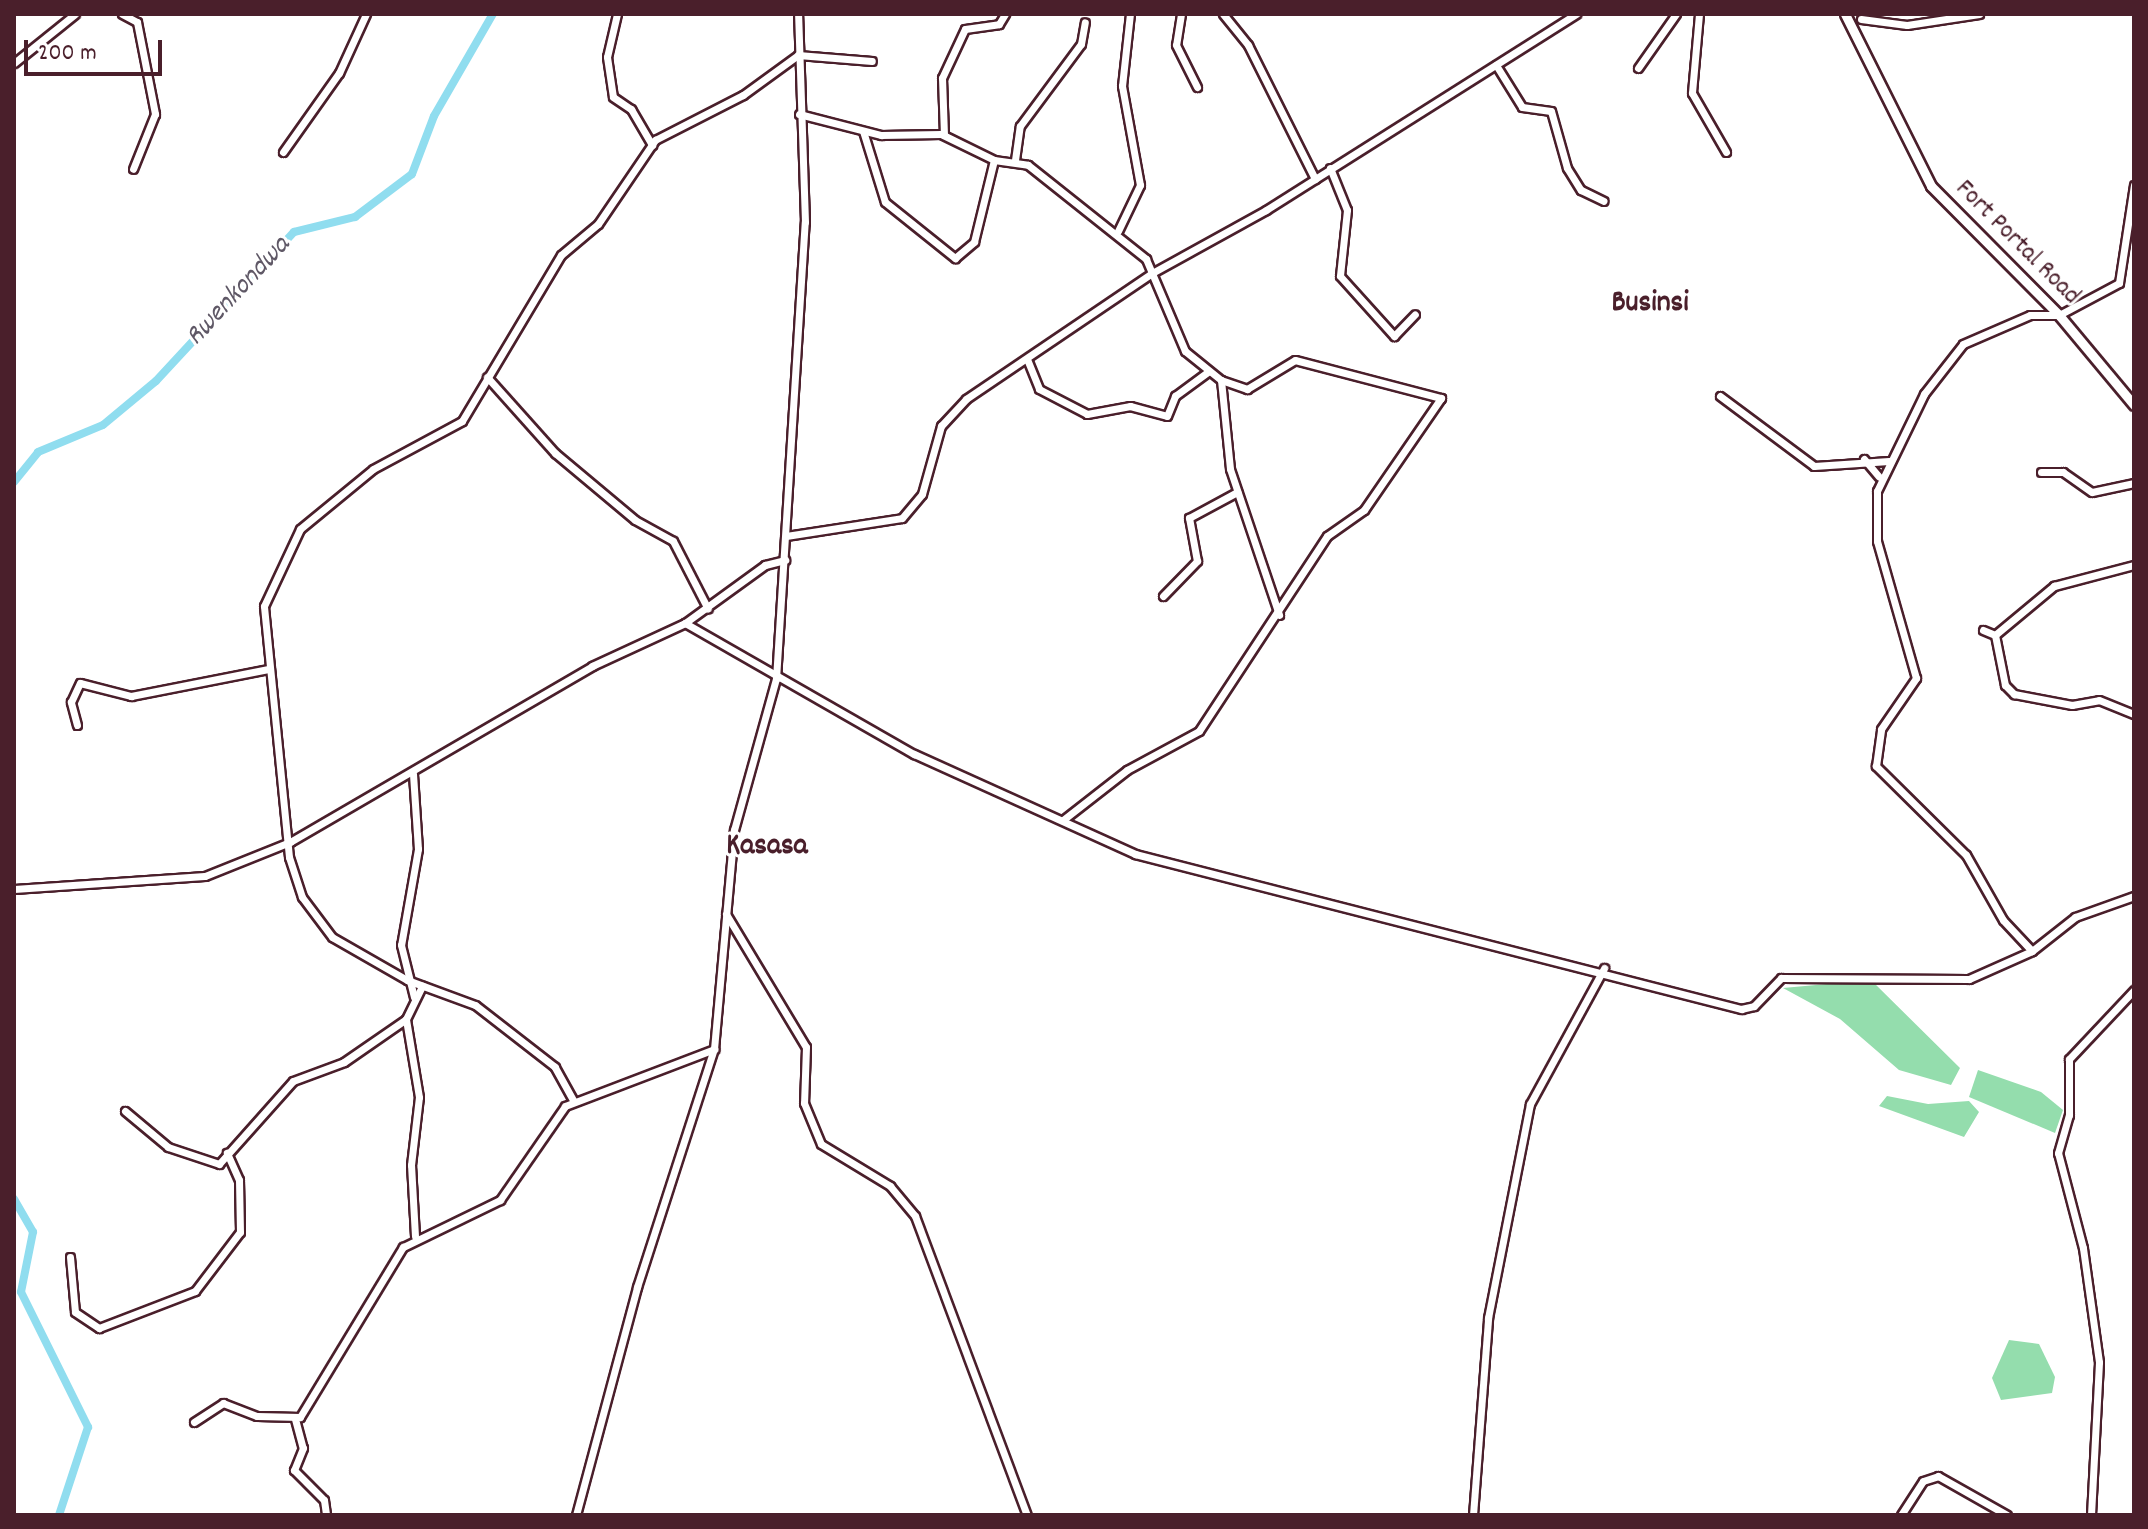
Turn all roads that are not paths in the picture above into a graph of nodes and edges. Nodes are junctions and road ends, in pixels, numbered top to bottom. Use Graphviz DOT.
graph roads {
  1 [pos="75,14"];
  2 [pos="122,14"];
  3 [pos="366,14"];
  4 [pos="617,14"];
  5 [pos="798,14"];
  6 [pos="1005,14"];
  7 [pos="1130,14"];
  8 [pos="1181,14"];
  9 [pos="1223,14"];
  10 [pos="1576,14"];
  11 [pos="1676,14"];
  12 [pos="1699,14"];
  13 [pos="1845,14"];
  14 [pos="1875,14"];
  15 [pos="1979,14"];
  16 [pos="1861,19"];
  17 [pos="1085,22"];
  18 [pos="1850,25"];
  19 [pos="798,55"];
  20 [pos="872,61"];
  21 [pos="14,63"];
  22 [pos="1496,65"];
  23 [pos="1638,68"];
  24 [pos="1197,87"];
  25 [pos="799,114"];
  26 [pos="863,131"];
  27 [pos="646,132"];
  28 [pos="662,134"];
  29 [pos="944,135"];
  30 [pos="652,145"];
  31 [pos="283,152"];
  32 [pos="1726,152"];
  33 [pos="994,160"];
  34 [pos="1015,160"];
  35 [pos="1330,168"];
  36 [pos="133,169"];
  37 [pos="1315,179"];
  38 [pos="2134,185"];
  39 [pos="1604,201"];
  40 [pos="1118,231"];
  41 [pos="1152,273"];
  42 [pos="1415,314"];
  43 [pos="2059,315"];
  44 [pos="1027,359"];
  45 [pos="1209,371"];
  46 [pos="487,377"];
  47 [pos="1221,380"];
  48 [pos="1720,396"];
  49 [pos="2134,405"];
  50 [pos="1864,459"];
  51 [pos="1889,461"];
  52 [pos="2041,472"];
  53 [pos="1879,477"];
  54 [pos="2134,483"];
  55 [pos="1237,492"];
  56 [pos="786,536"];
  57 [pos="785,560"];
  58 [pos="2134,565"];
  59 [pos="1163,596"];
  60 [pos="708,609"];
  61 [pos="1279,615"];
  62 [pos="685,623"];
  63 [pos="1983,630"];
  64 [pos="1995,635"];
  65 [pos="268,669"];
  66 [pos="776,679"];
  67 [pos="2134,714"];
  68 [pos="77,725"];
  69 [pos="413,774"];
  70 [pos="1064,819"];
  71 [pos="290,842"];
  72 [pos="14,889"];
  73 [pos="2134,896"];
  74 [pos="726,914"];
  75 [pos="2032,951"];
  76 [pos="1604,968"];
  77 [pos="407,980"];
  78 [pos="422,986"];
  79 [pos="2134,990"];
  80 [pos="414,997"];
  81 [pos="406,1019"];
  82 [pos="714,1049"];
  83 [pos="573,1100"];
  84 [pos="125,1111"];
  85 [pos="227,1153"];
  86 [pos="415,1236"];
  87 [pos="70,1257"];
  88 [pos="295,1419"];
  89 [pos="194,1422"];
  90 [pos="326,1515"];
  91 [pos="576,1515"];
  92 [pos="1027,1515"];
  93 [pos="1473,1515"];
  94 [pos="1901,1515"];
  95 [pos="2007,1515"];
  96 [pos="2091,1515"];
  1 -- 21 [label="street"];
  2 -- 36 [label="street"];
  3 -- 31 [label="street"];
  4 -- 27 [label="street"];
  5 -- 19 [label="street"];
  6 -- 29 [label="street"];
  7 -- 40 [label="street"];
  8 -- 24 [label="street"];
  9 -- 37 [label="street"];
  10 -- 22 [label="street"];
  11 -- 23 [label="street"];
  12 -- 32 [label="street"];
  13 -- 18 [label="main road, Fort Portal Road"];
  14 -- 16 [label="street"];
  15 -- 16 [label="street"];
  16 -- 18 [label="street"];
  17 -- 34 [label="street"];
  18 -- 43 [label="main road, Fort Portal Road"];
  19 -- 20 [label="street"];
  19 -- 25 [label="street"];
  19 -- 28 [label="street"];
  22 -- 35 [label="street"];
  22 -- 39 [label="street"];
  25 -- 26 [label="street"];
  25 -- 56 [label="street"];
  26 -- 29 [label="street"];
  26 -- 33 [label="street"];
  27 -- 28 [label="street"];
  27 -- 30 [label="street"];
  28 -- 30 [label="street"];
  29 -- 33 [label="street"];
  30 -- 46 [label="street"];
  33 -- 34 [label="street"];
  34 -- 40 [label="street"];
  35 -- 37 [label="street"];
  35 -- 42 [label="street"];
  37 -- 41 [label="street"];
  38 -- 43 [label="street"];
  40 -- 41 [label="street"];
  41 -- 44 [label="street"];
  41 -- 45 [label="street"];
  43 -- 49 [label="main road, Fort Portal Road"];
  43 -- 51 [label="street"];
  44 -- 45 [label="street"];
  44 -- 56 [label="street"];
  45 -- 47 [label="street"];
  46 -- 60 [label="street"];
  46 -- 65 [label="street"];
  47 -- 55 [label="street"];
  47 -- 61 [label="street"];
  48 -- 50 [label="street"];
  50 -- 51 [label="street"];
  50 -- 53 [label="street"];
  51 -- 53 [label="street"];
  52 -- 54 [label="street"];
  53 -- 75 [label="street"];
  55 -- 59 [label="street"];
  55 -- 61 [label="street"];
  56 -- 57 [label="street"];
  57 -- 60 [label="street"];
  57 -- 66 [label="street"];
  58 -- 64 [label="street"];
  60 -- 62 [label="street"];
  61 -- 70 [label="street"];
  62 -- 66 [label="street"];
  62 -- 69 [label="street"];
  63 -- 64 [label="street"];
  64 -- 67 [label="street"];
  65 -- 68 [label="street"];
  65 -- 71 [label="street"];
  66 -- 70 [label="street"];
  66 -- 74 [label="street"];
  69 -- 71 [label="street"];
  69 -- 77 [label="street"];
  70 -- 76 [label="street"];
  71 -- 72 [label="street"];
  71 -- 77 [label="street"];
  73 -- 75 [label="street"];
  74 -- 82 [label="street"];
  74 -- 92 [label="street"];
  75 -- 76 [label="street"];
  76 -- 93 [label="street"];
  77 -- 78 [label="street"];
  77 -- 80 [label="street"];
  78 -- 80 [label="street"];
  78 -- 83 [label="street"];
  79 -- 96 [label="street"];
  80 -- 81 [label="street"];
  81 -- 85 [label="street"];
  81 -- 86 [label="street"];
  82 -- 83 [label="street"];
  82 -- 91 [label="street"];
  83 -- 86 [label="street"];
  84 -- 85 [label="street"];
  85 -- 87 [label="street"];
  86 -- 88 [label="street"];
  88 -- 89 [label="street"];
  88 -- 90 [label="street"];
  94 -- 95 [label="street"];
}
